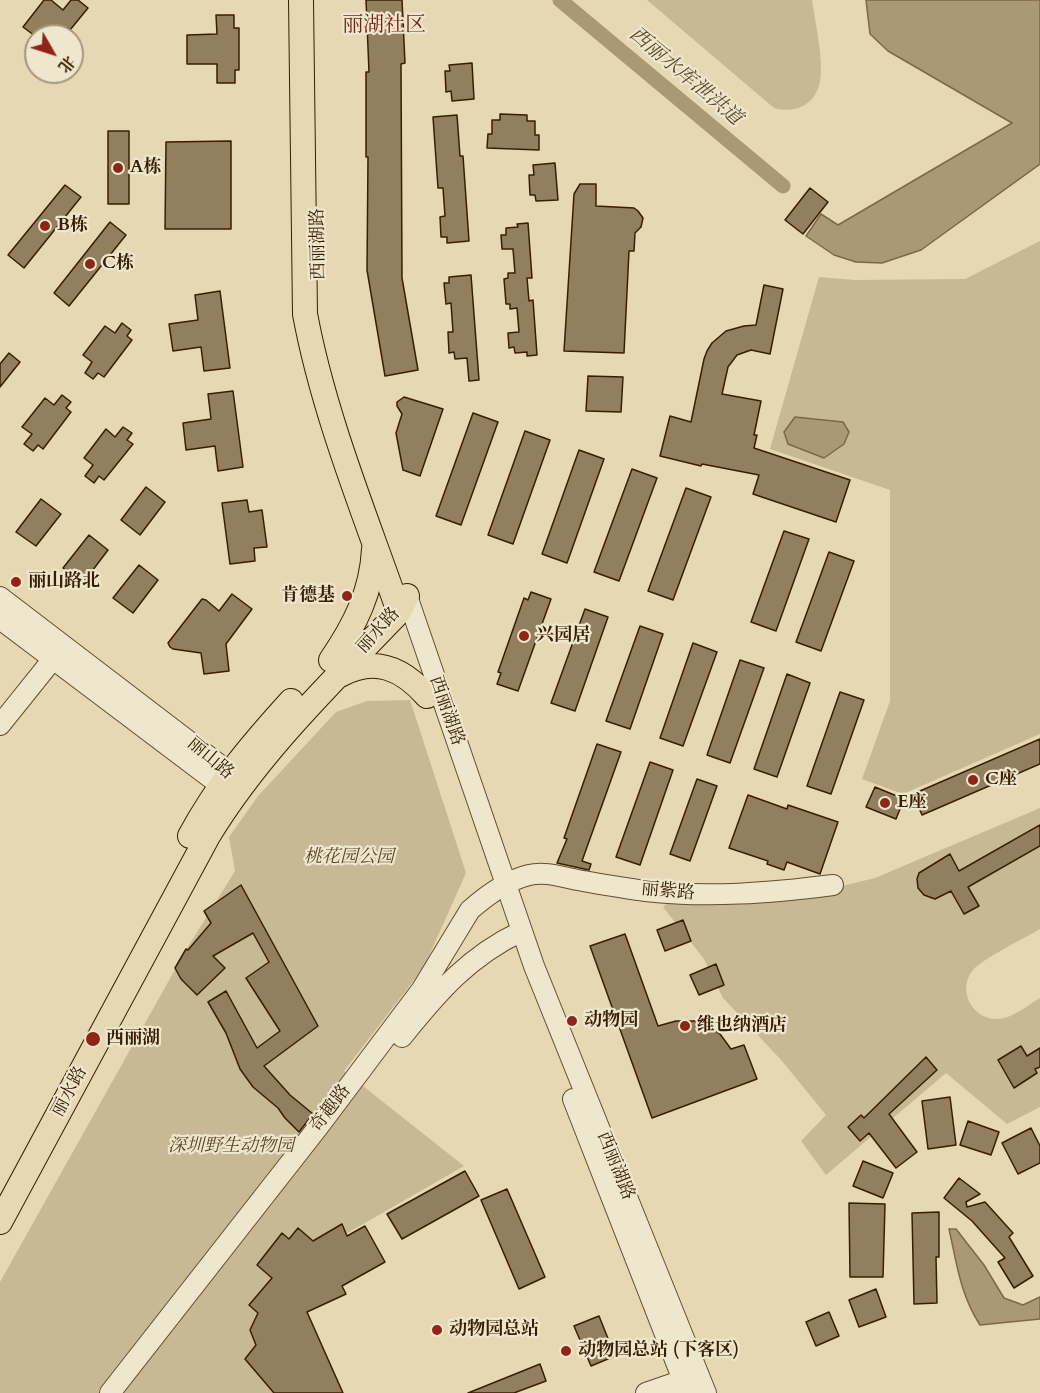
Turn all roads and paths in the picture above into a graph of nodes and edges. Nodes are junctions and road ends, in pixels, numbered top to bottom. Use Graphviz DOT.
graph roads {
  1 [pos="301,0"];
  2 [pos="316,0"];
  3 [pos="375,544"];
  4 [pos="0,597"];
  5 [pos="399,602"];
  6 [pos="0,619"];
  7 [pos="53,659"];
  8 [pos="334,668"];
  9 [pos="427,696"];
  10 [pos="0,725"];
  11 [pos="230,781"];
  12 [pos="833,885"];
  13 [pos="501,889"];
  14 [pos="516,934"];
  15 [pos="427,994"];
  16 [pos="0,1193"];
  17 [pos="0,1222"];
  18 [pos="690,1382"];
  19 [pos="110,1393"];
  20 [pos="123,1393"];
  21 [pos="646,1393"];
  22 [pos="706,1393"];
  1 -- 3 [label="main road, 西丽湖路"];
  2 -- 5 [label="main road, 西丽湖路"];
  3 -- 5 [label="main road, 西丽湖路"];
  3 -- 8 [label="main road"];
  4 -- 11 [label="street, 丽山路"];
  5 -- 8 [label="main road, 丽水路"];
  5 -- 9 [label="street, 西丽湖路"];
  5 -- 13 [label="street, 西丽湖路"];
  6 -- 7 [label="street, 丽山路"];
  7 -- 10 [label="street"];
  7 -- 11 [label="street, 丽山路"];
  8 -- 9 [label="main road"];
  8 -- 11 [label="main road, 丽水路"];
  9 -- 13 [label="street, 西丽湖路"];
  11 -- 16 [label="main road, 丽水路"];
  11 -- 17 [label="main road, 丽水路"];
  12 -- 13 [label="street, 丽紫路"];
  13 -- 14 [label="street, 西丽湖路"];
  13 -- 15 [label="street, 奇趣路"];
  14 -- 15 [label="street, 奇趣路"];
  14 -- 18 [label="street, 西丽湖路"];
  15 -- 19 [label="street, 奇趣路"];
  15 -- 20 [label="street, 奇趣路"];
  18 -- 21 [label="street"];
  18 -- 22 [label="street, 西丽湖路"];
}
